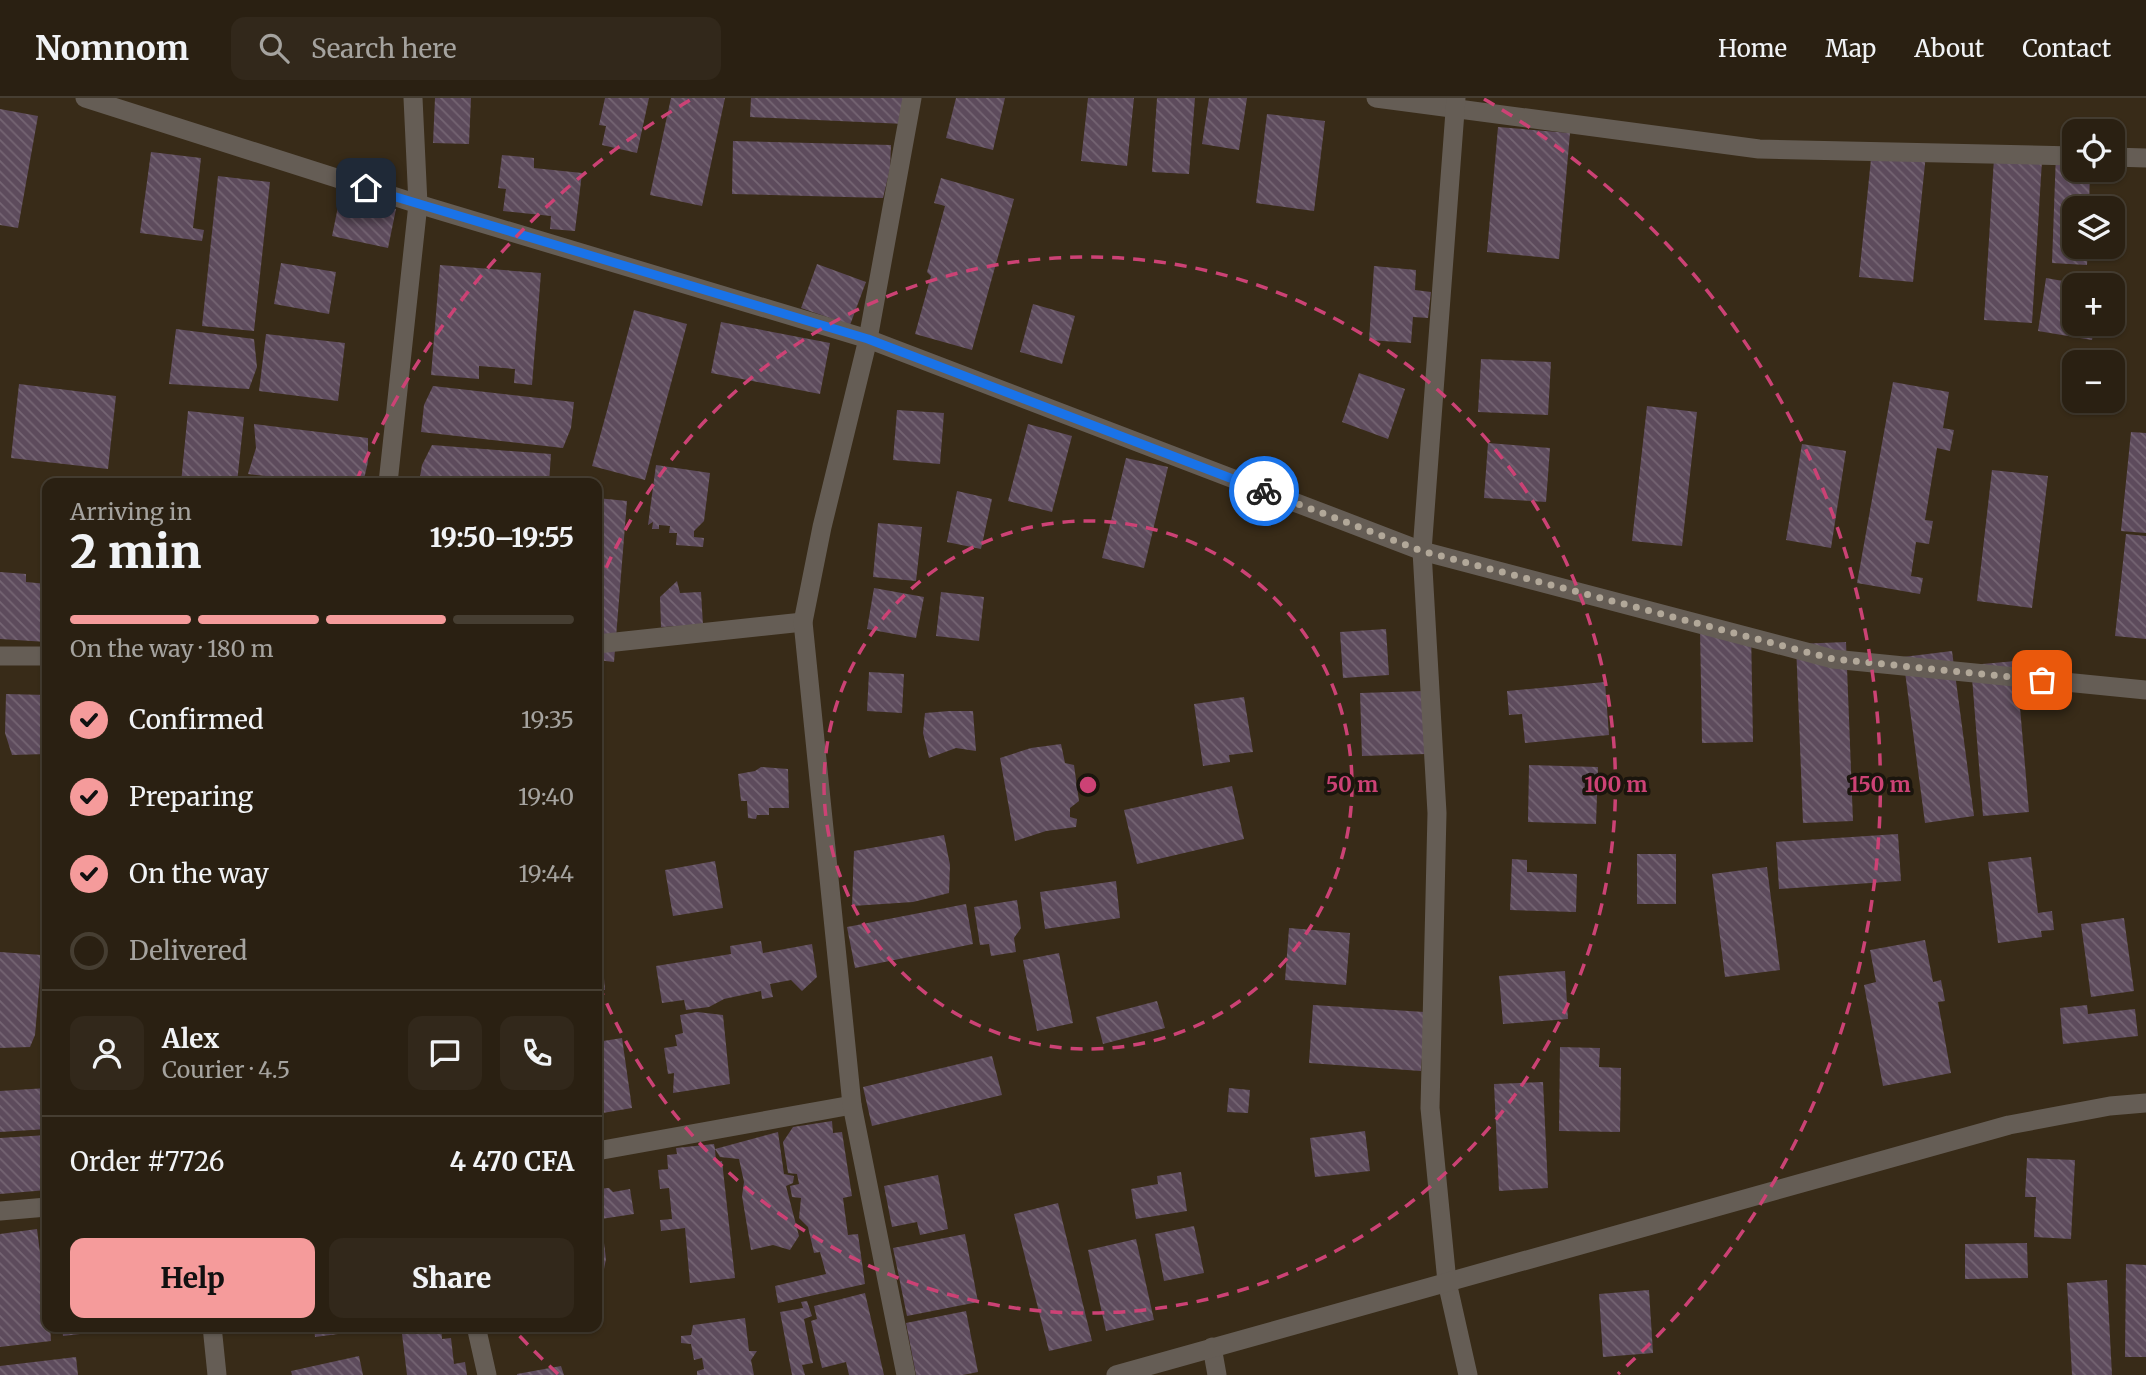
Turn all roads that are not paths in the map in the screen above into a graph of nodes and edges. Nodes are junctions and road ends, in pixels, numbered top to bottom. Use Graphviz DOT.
graph roads {
  1 [pos="85,98"];
  2 [pos="413,98"];
  3 [pos="912,98"];
  4 [pos="1377,98"];
  5 [pos="1456,103"];
  6 [pos="2062,156"];
  7 [pos="2125,157"];
  8 [pos="2146,158"];
  9 [pos="418,204"];
  10 [pos="868,339"];
  11 [pos="389,478"];
  12 [pos="1422,551"];
  13 [pos="803,622"];
  14 [pos="602,643"];
  15 [pos="0,656"];
  16 [pos="42,656"];
  17 [pos="2146,690"];
  18 [pos="2146,1103"];
  19 [pos="852,1105"];
  20 [pos="602,1150"];
  21 [pos="42,1208"];
  22 [pos="0,1211"];
  23 [pos="1447,1282"];
  24 [pos="212,1332"];
  25 [pos="477,1332"];
  26 [pos="1212,1347"];
  27 [pos="216,1375"];
  28 [pos="487,1375"];
  29 [pos="906,1375"];
  30 [pos="1116,1375"];
  31 [pos="1217,1375"];
  32 [pos="1468,1375"];
  1 -- 9 [label="street"];
  2 -- 9 [label="street"];
  3 -- 10 [label="street"];
  4 -- 5 [label="street"];
  5 -- 6 [label="street"];
  5 -- 12 [label="street"];
  7 -- 8 [label="street"];
  9 -- 10 [label="street"];
  9 -- 11 [label="street"];
  10 -- 12 [label="street"];
  10 -- 13 [label="street"];
  12 -- 17 [label="street"];
  12 -- 23 [label="street"];
  13 -- 14 [label="street"];
  13 -- 19 [label="street"];
  15 -- 16 [label="street"];
  18 -- 23 [label="street"];
  19 -- 20 [label="street"];
  19 -- 29 [label="street"];
  21 -- 22 [label="street"];
  23 -- 26 [label="street"];
  23 -- 32 [label="street"];
  24 -- 27 [label="street"];
  25 -- 28 [label="street"];
  26 -- 30 [label="street"];
  26 -- 31 [label="street"];
}
